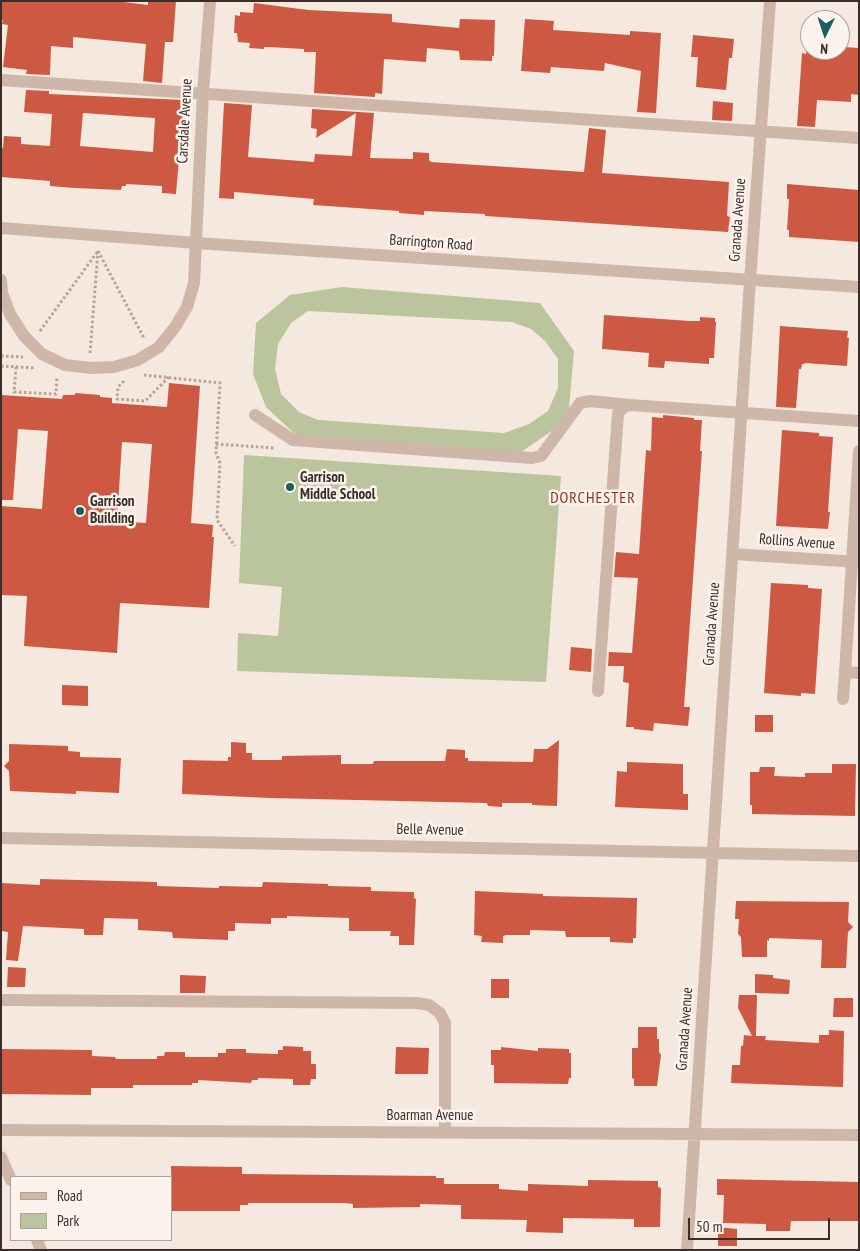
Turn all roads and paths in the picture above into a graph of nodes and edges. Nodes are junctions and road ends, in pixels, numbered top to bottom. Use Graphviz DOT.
graph roads {
  1 [pos="210,1"];
  2 [pos="770,1"];
  3 [pos="1,80"];
  4 [pos="203,94"];
  5 [pos="760,132"];
  6 [pos="859,138"];
  7 [pos="1,228"];
  8 [pos="195,243"];
  9 [pos="98,250"];
  10 [pos="1,280"];
  11 [pos="750,281"];
  12 [pos="859,287"];
  13 [pos="38,333"];
  14 [pos="147,343"];
  15 [pos="90,353"];
  16 [pos="1,356"];
  17 [pos="26,358"];
  18 [pos="1,366"];
  19 [pos="16,367"];
  20 [pos="43,369"];
  21 [pos="58,371"];
  22 [pos="140,374"];
  23 [pos="169,377"];
  24 [pos="126,378"];
  25 [pos="630,405"];
  26 [pos="742,414"];
  27 [pos="254,415"];
  28 [pos="859,421"];
  29 [pos="859,450"];
  30 [pos="235,546"];
  31 [pos="733,554"];
  32 [pos="855,562"];
  33 [pos="845,672"];
  34 [pos="859,673"];
  35 [pos="598,691"];
  36 [pos="844,699"];
  37 [pos="1,838"];
  38 [pos="712,853"];
  39 [pos="859,856"];
  40 [pos="1,1000"];
  41 [pos="1,1130"];
  42 [pos="445,1133"];
  43 [pos="694,1134"];
  44 [pos="859,1135"];
  45 [pos="1,1157"];
  46 [pos="10,1178"];
  47 [pos="687,1250"];
  1 -- 4 [label="street, Carsdale Avenue"];
  2 -- 5 [label="street, Granada Avenue"];
  3 -- 4 [label="street"];
  4 -- 5 [label="street"];
  4 -- 8 [label="street, Carsdale Avenue"];
  5 -- 6 [label="street"];
  5 -- 11 [label="street, Granada Avenue"];
  7 -- 8 [label="street, Barrington Road"];
  8 -- 10 [label="street, Carsdale Avenue"];
  8 -- 11 [label="street, Barrington Road"];
  9 -- 13 [label="path"];
  9 -- 14 [label="path"];
  9 -- 15 [label="path"];
  11 -- 12 [label="street, Barrington Road"];
  11 -- 26 [label="street, Granada Avenue"];
  16 -- 17 [label="path"];
  18 -- 19 [label="path"];
  19 -- 20 [label="path"];
  19 -- 21 [label="path"];
  22 -- 23 [label="path"];
  23 -- 24 [label="path"];
  23 -- 30 [label="path"];
  25 -- 26 [label="street"];
  25 -- 27 [label="street"];
  25 -- 35 [label="street"];
  26 -- 28 [label="street"];
  26 -- 31 [label="street, Granada Avenue"];
  29 -- 32 [label="street"];
  31 -- 32 [label="street, Rollins Avenue"];
  31 -- 38 [label="street, Granada Avenue"];
  32 -- 33 [label="street"];
  33 -- 34 [label="street"];
  33 -- 36 [label="street"];
  37 -- 38 [label="street, Belle Avenue"];
  38 -- 39 [label="street, Belle Avenue"];
  38 -- 43 [label="street, Granada Avenue"];
  40 -- 42 [label="street"];
  41 -- 42 [label="street, Boarman Avenue"];
  42 -- 43 [label="street, Boarman Avenue"];
  43 -- 44 [label="street, Boarman Avenue"];
  43 -- 47 [label="street, Granada Avenue"];
  45 -- 46 [label="street"];
}
